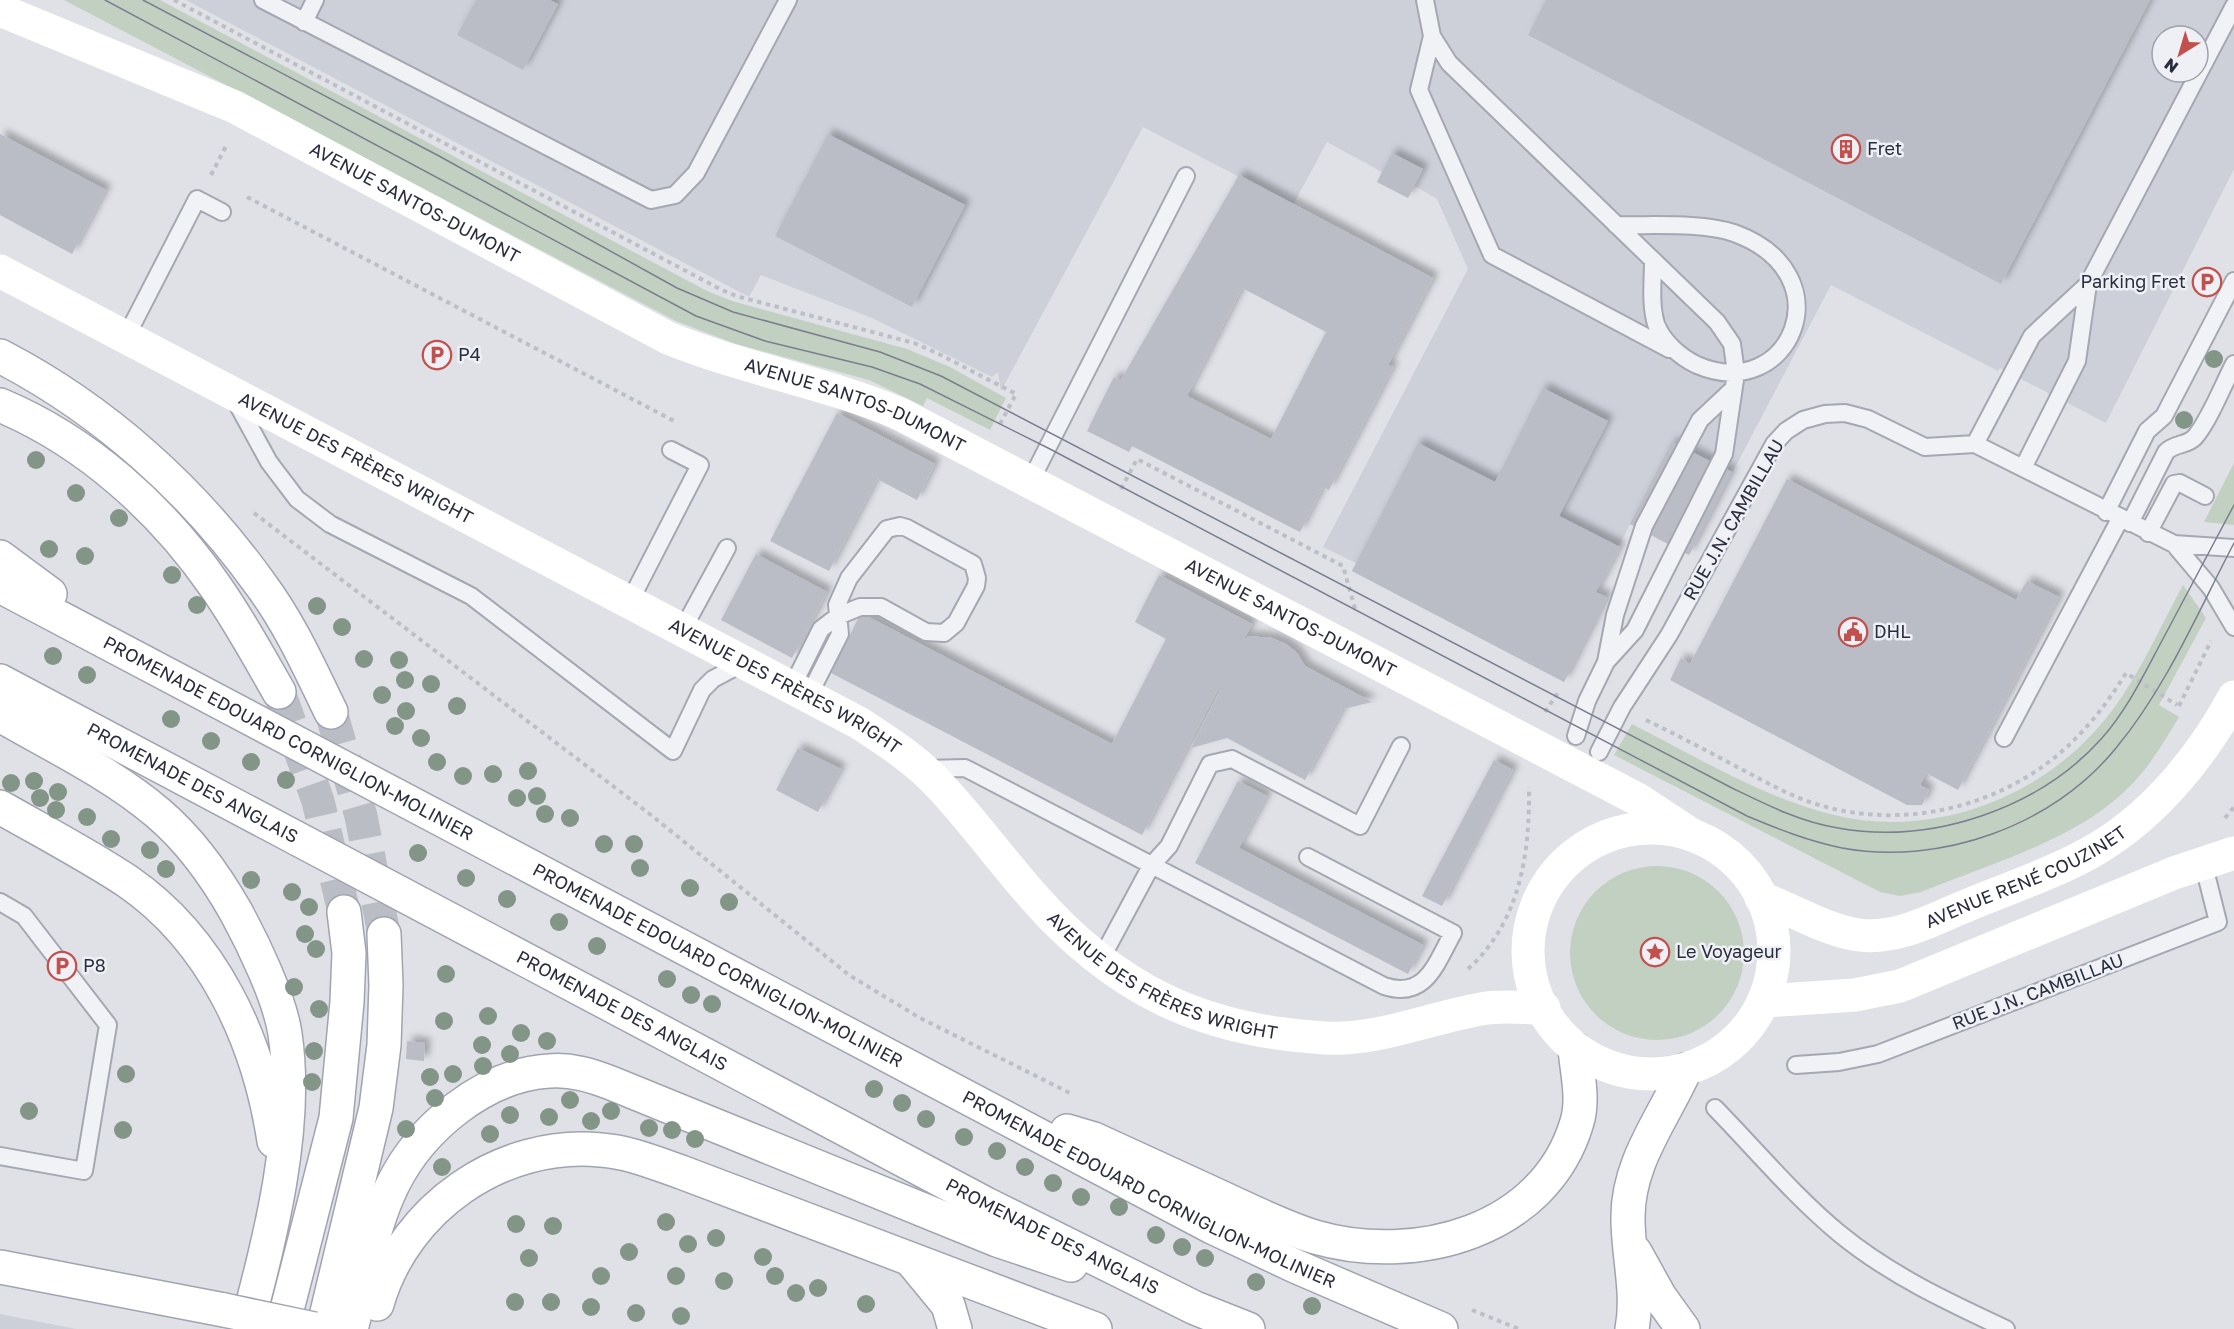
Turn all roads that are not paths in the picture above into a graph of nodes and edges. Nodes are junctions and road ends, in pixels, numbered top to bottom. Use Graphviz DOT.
graph roads {
  1 [pos="20,0"];
  2 [pos="263,0"];
  3 [pos="315,0"];
  4 [pos="788,0"];
  5 [pos="1425,0"];
  6 [pos="2234,6"];
  7 [pos="0,10"];
  8 [pos="304,22"];
  9 [pos="1432,36"];
  10 [pos="74,40"];
  11 [pos="1186,176"];
  12 [pos="216,209"];
  13 [pos="1616,225"];
  14 [pos="1653,260"];
  15 [pos="0,271"];
  16 [pos="2234,281"];
  17 [pos="2088,284"];
  18 [pos="126,337"];
  19 [pos="1679,355"];
  20 [pos="0,356"];
  21 [pos="2234,364"];
  22 [pos="1735,381"];
  23 [pos="230,391"];
  24 [pos="0,405"];
  25 [pos="1975,444"];
  26 [pos="676,452"];
  27 [pos="2023,468"];
  28 [pos="1030,482"];
  29 [pos="2205,495"];
  30 [pos="2119,518"];
  31 [pos="2148,533"];
  32 [pos="2174,544"];
  33 [pos="727,548"];
  34 [pos="2234,548"];
  35 [pos="0,557"];
  36 [pos="0,586"];
  37 [pos="630,601"];
  38 [pos="838,616"];
  39 [pos="2234,627"];
  40 [pos="682,628"];
  41 [pos="129,652"];
  42 [pos="745,662"];
  43 [pos="1606,662"];
  44 [pos="0,681"];
  45 [pos="801,691"];
  46 [pos="279,692"];
  47 [pos="2234,697"];
  48 [pos="331,712"];
  49 [pos="0,715"];
  50 [pos="1576,736"];
  51 [pos="2004,738"];
  52 [pos="1401,746"];
  53 [pos="1599,752"];
  54 [pos="921,769"];
  55 [pos="0,807"];
  56 [pos="1692,835"];
  57 [pos="2234,854"];
  58 [pos="1308,857"];
  59 [pos="2203,862"];
  60 [pos="1151,866"];
  61 [pos="1761,898"];
  62 [pos="0,902"];
  63 [pos="344,912"];
  64 [pos="384,934"];
  65 [pos="1100,961"];
  66 [pos="1765,1001"];
  67 [pos="1544,1008"];
  68 [pos="1575,1049"];
  69 [pos="1796,1065"];
  70 [pos="1685,1070"];
  71 [pos="982,1105"];
  72 [pos="1715,1108"];
  73 [pos="0,1156"];
  74 [pos="279,1179"];
  75 [pos="1629,1243"];
  76 [pos="910,1258"];
  77 [pos="0,1267"];
  78 [pos="1195,1308"];
  79 [pos="235,1320"];
  80 [pos="1237,1325"];
  81 [pos="282,1329"];
  82 [pos="314,1329"];
  83 [pos="323,1329"];
  84 [pos="351,1329"];
  85 [pos="370,1329"];
  86 [pos="955,1329"];
  87 [pos="1095,1329"];
  88 [pos="1266,1329"];
  89 [pos="1441,1329"];
  90 [pos="1632,1329"];
  91 [pos="1683,1329"];
  92 [pos="2006,1329"];
  1 -- 10 [label="lane"];
  2 -- 8 [label="lane"];
  3 -- 8 [label="lane"];
  4 -- 8 [label="lane"];
  5 -- 9 [label="lane"];
  6 -- 17 [label="lane"];
  7 -- 10 [label="main road, AVENUE SANTOS-DUMONT"];
  9 -- 13 [label="lane"];
  9 -- 19 [label="lane"];
  10 -- 28 [label="main road, AVENUE SANTOS-DUMONT"];
  11 -- 28 [label="lane"];
  12 -- 18 [label="lane"];
  13 -- 14 [label="lane"];
  13 -- 22 [label="lane"];
  14 -- 19 [label="lane"];
  14 -- 22 [label="lane"];
  15 -- 18 [label="main road, AVENUE DES FRÈRES WRIGHT"];
  16 -- 30 [label="lane"];
  17 -- 25 [label="lane"];
  17 -- 27 [label="lane"];
  18 -- 23 [label="main road, AVENUE DES FRÈRES WRIGHT"];
  19 -- 22 [label="lane"];
  20 -- 48 [label="main road"];
  21 -- 30 [label="lane"];
  22 -- 43 [label="lane"];
  22 -- 43 [label="lane"];
  23 -- 37 [label="main road, AVENUE DES FRÈRES WRIGHT"];
  23 -- 42 [label="lane"];
  24 -- 46 [label="main road"];
  25 -- 27 [label="lane, RUE J.N. CAMBILLAU"];
  25 -- 53 [label="lane, RUE J.N. CAMBILLAU"];
  26 -- 37 [label="lane"];
  27 -- 30 [label="lane, RUE J.N. CAMBILLAU"];
  28 -- 56 [label="main road, AVENUE SANTOS-DUMONT"];
  29 -- 31 [label="lane"];
  30 -- 31 [label="lane, RUE J.N. CAMBILLAU"];
  30 -- 51 [label="lane"];
  31 -- 32 [label="lane, RUE J.N. CAMBILLAU"];
  32 -- 34 [label="lane"];
  32 -- 39 [label="lane, RUE J.N. CAMBILLAU"];
  33 -- 40 [label="lane"];
  35 -- 41 [label="main road"];
  36 -- 41 [label="main road, PROMENADE EDOUARD CORNIGLION-MOLINIER"];
  37 -- 40 [label="main road, AVENUE DES FRÈRES WRIGHT"];
  38 -- 38 [label="lane"];
  38 -- 45 [label="lane"];
  40 -- 42 [label="main road, AVENUE DES FRÈRES WRIGHT"];
  41 -- 71 [label="main road, PROMENADE EDOUARD CORNIGLION-MOLINIER"];
  42 -- 45 [label="main road, AVENUE DES FRÈRES WRIGHT"];
  43 -- 50 [label="lane"];
  44 -- 78 [label="main road, PROMENADE DES ANGLAIS"];
  45 -- 54 [label="main road, AVENUE DES FRÈRES WRIGHT"];
  47 -- 61 [label="main road, AVENUE RENÉ COUZINET"];
  49 -- 74 [label="main road"];
  52 -- 60 [label="lane"];
  54 -- 60 [label="lane"];
  54 -- 65 [label="main road, AVENUE DES FRÈRES WRIGHT"];
  55 -- 74 [label="main road"];
  56 -- 61 [label="main road"];
  56 -- 67 [label="main road"];
  57 -- 59 [label="main road"];
  58 -- 60 [label="lane"];
  59 -- 66 [label="main road"];
  59 -- 69 [label="lane, RUE J.N. CAMBILLAU"];
  60 -- 65 [label="lane"];
  61 -- 66 [label="main road"];
  62 -- 73 [label="lane"];
  63 -- 81 [label="main road"];
  64 -- 83 [label="main road"];
  65 -- 67 [label="main road, AVENUE DES FRÈRES WRIGHT"];
  66 -- 70 [label="main road"];
  67 -- 68 [label="main road"];
  68 -- 70 [label="main road"];
  68 -- 71 [label="main road"];
  70 -- 75 [label="main road"];
  71 -- 89 [label="main road, PROMENADE EDOUARD CORNIGLION-MOLINIER"];
  72 -- 92 [label="lane"];
  74 -- 79 [label="main road"];
  75 -- 90 [label="main road"];
  75 -- 91 [label="main road"];
  76 -- 85 [label="main road"];
  76 -- 86 [label="main road"];
  76 -- 87 [label="main road"];
  77 -- 79 [label="main road"];
  78 -- 80 [label="main road, PROMENADE DES ANGLAIS"];
  78 -- 84 [label="main road"];
  79 -- 82 [label="main road, bridge"];
  80 -- 88 [label="main road, PROMENADE DES ANGLAIS"];
}
